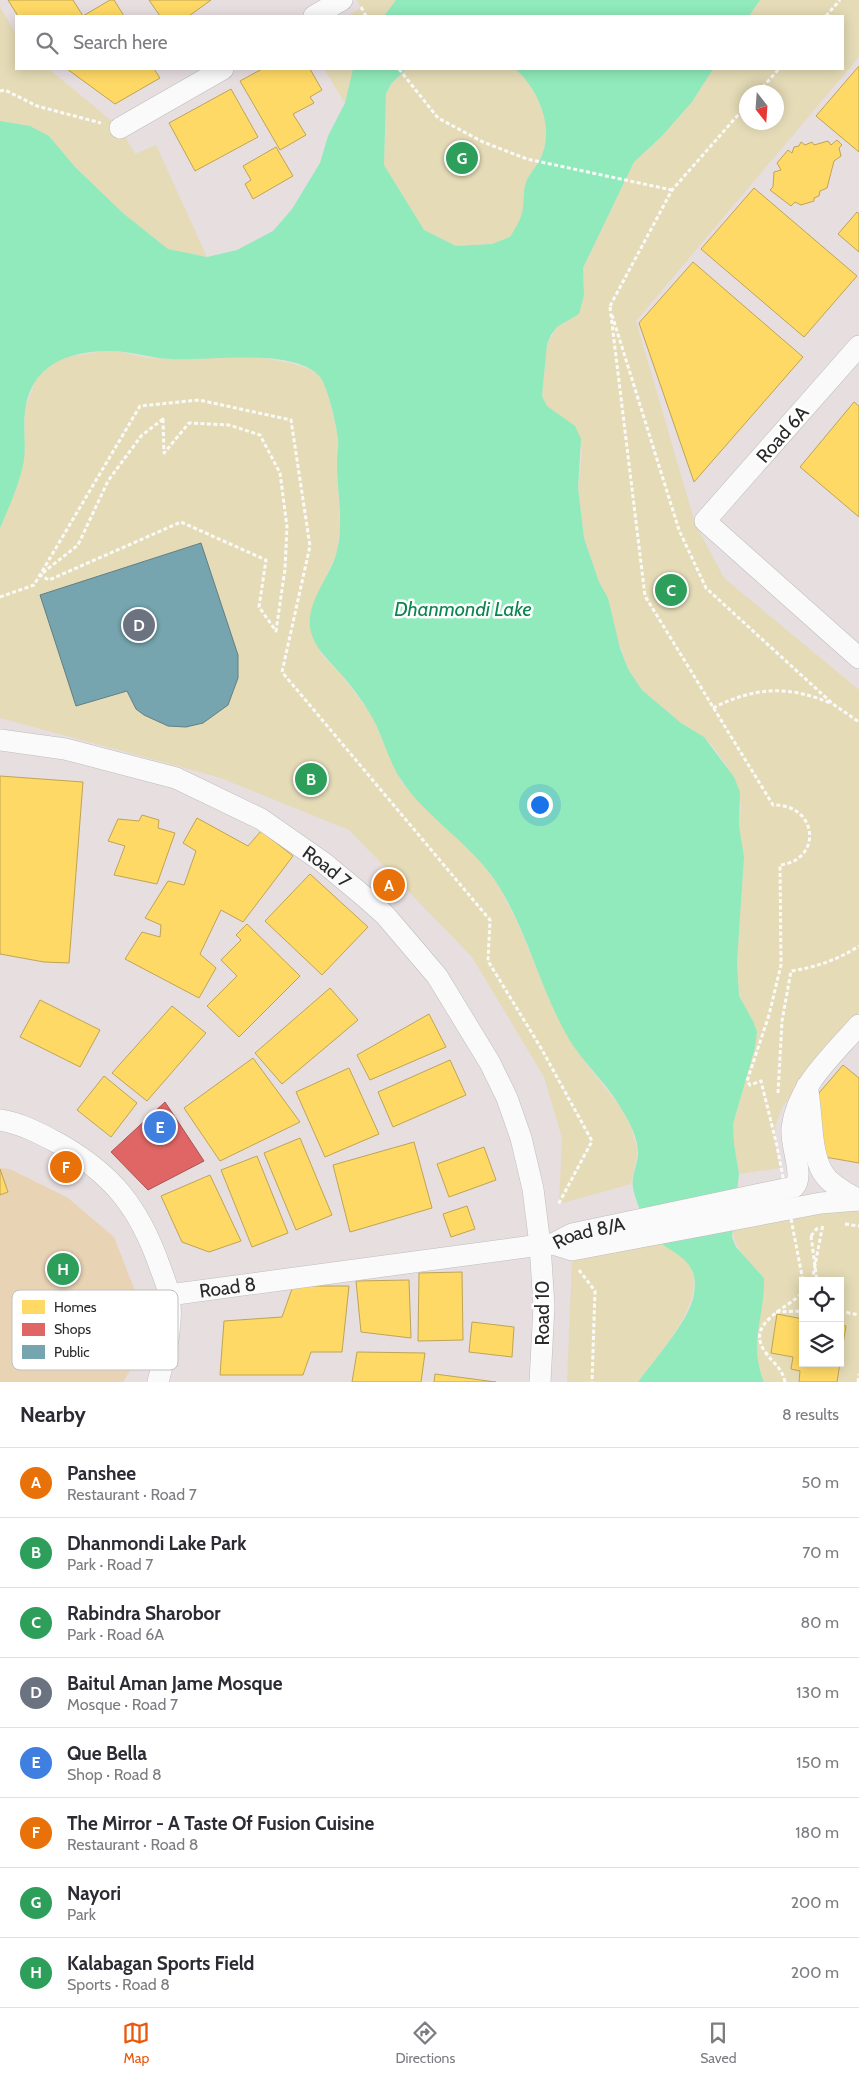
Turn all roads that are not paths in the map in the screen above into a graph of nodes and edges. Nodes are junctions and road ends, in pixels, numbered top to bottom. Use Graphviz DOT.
graph roads {
  1 [pos="342,0"];
  2 [pos="316,15"];
  3 [pos="221,70"];
  4 [pos="120,128"];
  5 [pos="859,346"];
  6 [pos="859,658"];
  7 [pos="0,740"];
  8 [pos="859,1025"];
  9 [pos="807,1086"];
  10 [pos="0,1120"];
  11 [pos="858,1200"];
  12 [pos="563,1248"];
  13 [pos="168,1290"];
  14 [pos="178,1294"];
  15 [pos="540,1382"];
  1 -- 2 [label="street"];
  3 -- 4 [label="street"];
  5 -- 6 [label="street, Road 6A"];
  7 -- 12 [label="street, Road 7"];
  8 -- 9 [label="street, Road 8/A"];
  9 -- 11 [label="street, Road 8/A"];
  9 -- 12 [label="street, Road 8/A"];
  10 -- 13 [label="street"];
  11 -- 12 [label="street, Road 8/A"];
  12 -- 14 [label="street, Road 8"];
  12 -- 15 [label="street, Road 10"];
}
